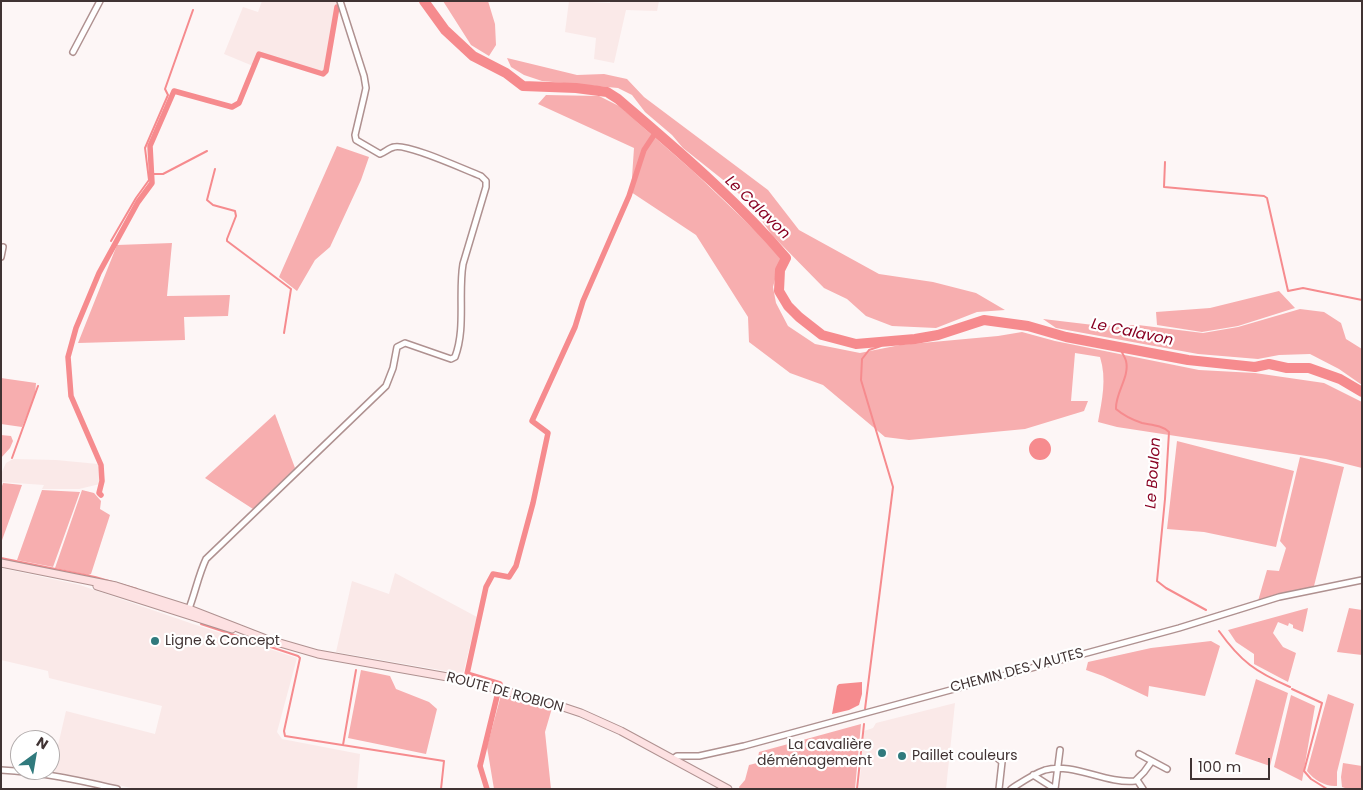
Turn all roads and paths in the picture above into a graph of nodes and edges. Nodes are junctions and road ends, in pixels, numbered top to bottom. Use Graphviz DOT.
graph roads {
  1 [pos="100,1"];
  2 [pos="340,1"];
  3 [pos="72,52"];
  4 [pos="3,247"];
  5 [pos="1,257"];
  6 [pos="1,563"];
  7 [pos="76,579"];
  8 [pos="1362,580"];
  9 [pos="162,608"];
  10 [pos="188,610"];
  11 [pos="266,638"];
  12 [pos="1060,750"];
  13 [pos="1139,754"];
  14 [pos="996,757"];
  15 [pos="673,760"];
  16 [pos="1152,761"];
  17 [pos="1057,768"];
  18 [pos="1167,769"];
  19 [pos="1,770"];
  20 [pos="1034,774"];
  21 [pos="1138,780"];
  22 [pos="724,788"];
  23 [pos="117,789"];
  24 [pos="999,789"];
  25 [pos="1011,789"];
  26 [pos="1055,789"];
  27 [pos="1143,789"];
  1 -- 3 [label="street"];
  2 -- 10 [label="street"];
  4 -- 5 [label="street"];
  6 -- 7 [label="main road, ROUTE DE ROBION"];
  7 -- 9 [label="main road, ROUTE DE ROBION"];
  7 -- 10 [label="main road, ROUTE DE ROBION"];
  8 -- 15 [label="street, CHEMIN DES VAUTES"];
  9 -- 10 [label="street"];
  9 -- 11 [label="main road, ROUTE DE ROBION"];
  10 -- 11 [label="main road, ROUTE DE ROBION"];
  11 -- 15 [label="main road, ROUTE DE ROBION"];
  12 -- 17 [label="street"];
  13 -- 16 [label="street"];
  14 -- 24 [label="street"];
  15 -- 22 [label="main road, ROUTE DE ROBION"];
  16 -- 18 [label="street"];
  16 -- 21 [label="street"];
  17 -- 20 [label="street"];
  17 -- 21 [label="street"];
  17 -- 26 [label="street"];
  19 -- 23 [label="street"];
  20 -- 25 [label="street"];
  20 -- 26 [label="street"];
  21 -- 27 [label="street"];
}
